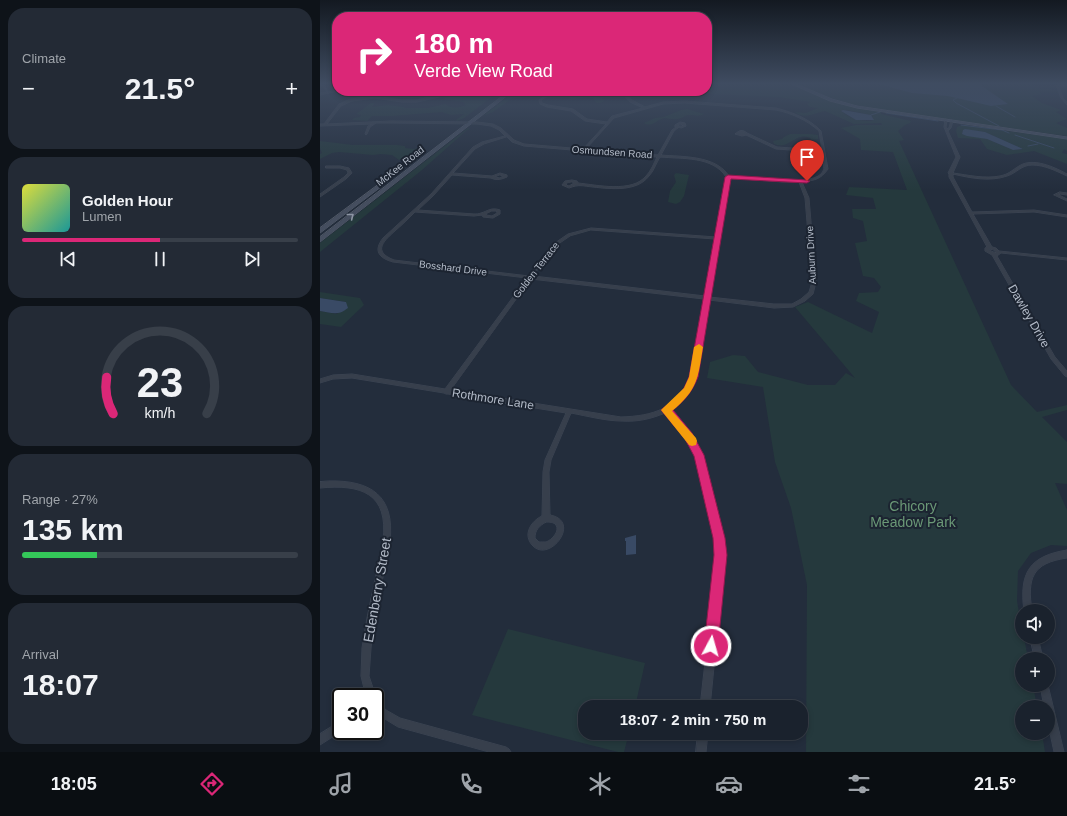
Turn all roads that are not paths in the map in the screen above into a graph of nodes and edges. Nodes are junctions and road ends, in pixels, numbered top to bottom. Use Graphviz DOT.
graph roads {
  1 [pos="329,119"];
  2 [pos="471,119"];
  3 [pos="472,119"];
  4 [pos="586,119"];
  5 [pos="611,119"];
  6 [pos="799,119"];
  7 [pos="940,119"];
  8 [pos="946,120"];
  9 [pos="952,121"];
  10 [pos="607,122"];
  11 [pos="375,123"];
  12 [pos="465,124"];
  13 [pos="320,125"];
  14 [pos="325,125"];
  15 [pos="678,127"];
  16 [pos="947,130"];
  17 [pos="366,134"];
  18 [pos="746,134"];
  19 [pos="507,136"];
  20 [pos="1067,137"];
  21 [pos="584,150"];
  22 [pos="823,151"];
  23 [pos="659,156"];
  24 [pos="327,167"];
  25 [pos="951,172"];
  26 [pos="451,174"];
  27 [pos="1067,175"];
  28 [pos="493,176"];
  29 [pos="728,177"];
  30 [pos="801,182"];
  31 [pos="576,184"];
  32 [pos="1067,194"];
  33 [pos="320,196"];
  34 [pos="1067,200"];
  35 [pos="416,211"];
  36 [pos="970,212"];
  37 [pos="484,214"];
  38 [pos="1067,216"];
  39 [pos="320,232"];
  40 [pos="718,238"];
  41 [pos="320,240"];
  42 [pos="996,253"];
  43 [pos="1067,259"];
  44 [pos="530,277"];
  45 [pos="708,299"];
  46 [pos="1067,375"];
  47 [pos="320,380"];
  48 [pos="446,392"];
  49 [pos="666,410"];
  50 [pos="569,412"];
  51 [pos="320,485"];
  52 [pos="546,518"];
  53 [pos="1067,554"];
  54 [pos="1027,604"];
  55 [pos="368,688"];
  56 [pos="1046,692"];
  57 [pos="706,700"];
  58 [pos="384,713"];
  59 [pos="332,732"];
  60 [pos="320,740"];
  61 [pos="702,740"];
  62 [pos="506,752"];
  63 [pos="701,752"];
  64 [pos="1059,752"];
  1 -- 14 [label="street"];
  2 -- 12 [label="main road, McKee Road"];
  3 -- 12 [label="main road, McKee Road"];
  4 -- 10 [label="street"];
  5 -- 10 [label="street"];
  6 -- 22 [label="street"];
  7 -- 8 [label="main road"];
  8 -- 9 [label="main road"];
  8 -- 16 [label="street"];
  9 -- 16 [label="street"];
  9 -- 20 [label="main road"];
  10 -- 21 [label="street"];
  11 -- 12 [label="street, Osmundsen Road"];
  11 -- 14 [label="street, Osmundsen Road"];
  11 -- 17 [label="street"];
  12 -- 19 [label="street, Osmundsen Road"];
  12 -- 39 [label="main road, McKee Road"];
  41 -- 12 [label="main road, McKee Road, one-way"];
  13 -- 14 [label="street, Osmundsen Road"];
  15 -- 23 [label="street"];
  16 -- 25 [label="street"];
  18 -- 22 [label="street"];
  19 -- 21 [label="street, Osmundsen Road"];
  19 -- 26 [label="street, Bosshard Drive"];
  21 -- 23 [label="street, Osmundsen Road"];
  22 -- 30 [label="street"];
  23 -- 29 [label="street, Osmundsen Road"];
  23 -- 31 [label="street"];
  24 -- 33 [label="street"];
  25 -- 27 [label="street"];
  25 -- 36 [label="street"];
  26 -- 28 [label="street"];
  26 -- 35 [label="street, Bosshard Drive"];
  29 -- 30 [label="street"];
  29 -- 40 [label="street, Rothmore Lane"];
  30 -- 45 [label="street, Auburn Drive"];
  32 -- 34 [label="street"];
  35 -- 37 [label="street"];
  35 -- 44 [label="street, Bosshard Drive"];
  36 -- 38 [label="street"];
  36 -- 42 [label="street"];
  40 -- 44 [label="street, Golden Terrace"];
  40 -- 45 [label="street, Rothmore Lane"];
  42 -- 43 [label="street"];
  42 -- 46 [label="street, Dawley Drive"];
  44 -- 45 [label="street, Bosshard Drive"];
  44 -- 48 [label="street, Golden Terrace"];
  45 -- 49 [label="street, Rothmore Lane"];
  47 -- 48 [label="street, Rothmore Lane"];
  48 -- 50 [label="street, Rothmore Lane"];
  49 -- 50 [label="street, Rothmore Lane"];
  49 -- 57 [label="street"];
  50 -- 52 [label="street"];
  51 -- 55 [label="street, Edenberry Street"];
  53 -- 54 [label="street"];
  56 -- 64 [label="street"];
  58 -- 62 [label="street"];
  59 -- 60 [label="street"];
  61 -- 63 [label="street"];
}
